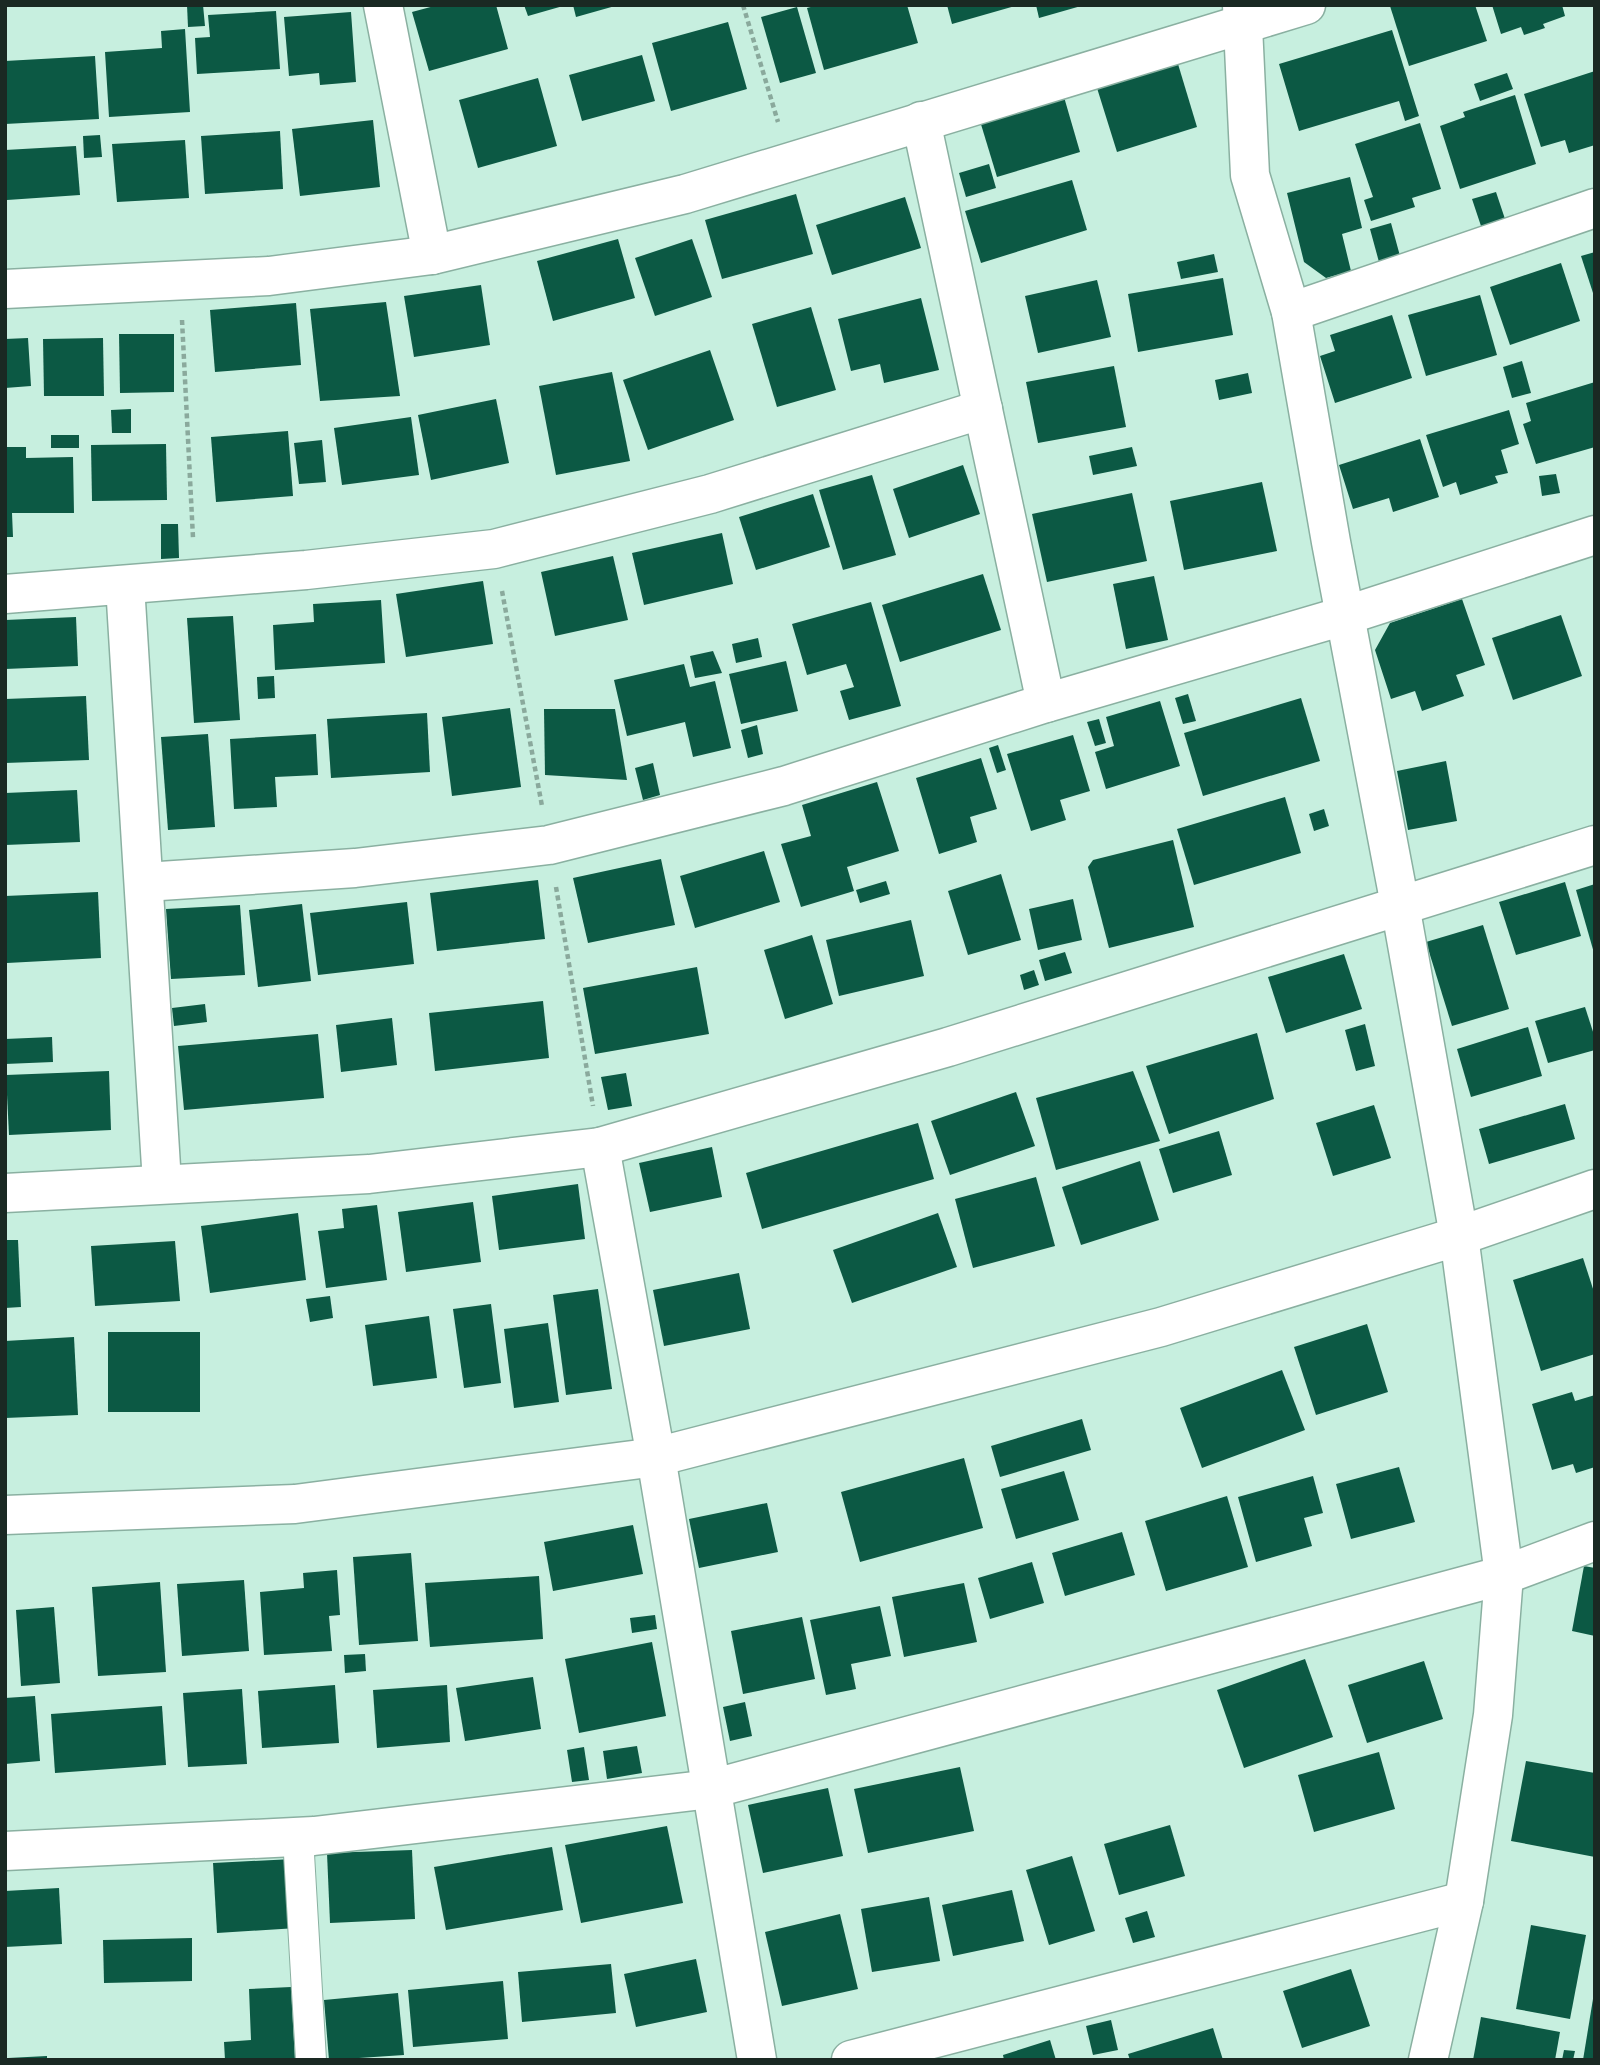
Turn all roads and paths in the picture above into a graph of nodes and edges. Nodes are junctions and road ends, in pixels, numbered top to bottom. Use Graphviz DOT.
graph roads {
  1 [pos="383,5"];
  2 [pos="743,5"];
  3 [pos="1306,5"];
  4 [pos="1243,15"];
  5 [pos="921,121"];
  6 [pos="790,162"];
  7 [pos="1595,208"];
  8 [pos="432,255"];
  9 [pos="180,280"];
  10 [pos="5,289"];
  11 [pos="1291,312"];
  12 [pos="983,409"];
  13 [pos="1595,535"];
  14 [pos="195,580"];
  15 [pos="125,585"];
  16 [pos="5,594"];
  17 [pos="1347,615"];
  18 [pos="1046,703"];
  19 [pos="1595,845"];
  20 [pos="145,882"];
  21 [pos="1400,905"];
  22 [pos="600,1147"];
  23 [pos="162,1183"];
  24 [pos="1595,1189"];
  25 [pos="5,1193"];
  26 [pos="1459,1236"];
  27 [pos="656,1457"];
  28 [pos="5,1516"];
  29 [pos="1595,1541"];
  30 [pos="1504,1575"];
  31 [pos="711,1790"];
  32 [pos="298,1837"];
  33 [pos="5,1851"];
  34 [pos="1464,1902"];
  35 [pos="311,2060"];
  36 [pos="757,2060"];
  37 [pos="851,2060"];
  38 [pos="1428,2060"];
  1 -- 8 [label="street"];
  2 -- 6 [label="path"];
  3 -- 4 [label="street"];
  4 -- 5 [label="street"];
  4 -- 11 [label="street"];
  5 -- 6 [label="street"];
  5 -- 12 [label="street"];
  6 -- 8 [label="street"];
  7 -- 11 [label="street"];
  8 -- 9 [label="street"];
  9 -- 10 [label="street"];
  9 -- 14 [label="path"];
  11 -- 17 [label="street"];
  12 -- 14 [label="street"];
  12 -- 18 [label="street"];
  13 -- 17 [label="street"];
  14 -- 15 [label="street"];
  15 -- 16 [label="street"];
  15 -- 20 [label="street"];
  17 -- 18 [label="street"];
  17 -- 21 [label="street"];
  18 -- 20 [label="street"];
  19 -- 21 [label="street"];
  20 -- 23 [label="street"];
  21 -- 22 [label="street"];
  21 -- 26 [label="street"];
  22 -- 23 [label="street"];
  22 -- 27 [label="street"];
  23 -- 25 [label="street"];
  24 -- 26 [label="street"];
  26 -- 27 [label="street"];
  26 -- 30 [label="street"];
  27 -- 28 [label="street"];
  27 -- 31 [label="street"];
  29 -- 30 [label="street"];
  30 -- 31 [label="street"];
  30 -- 34 [label="street"];
  31 -- 32 [label="street"];
  31 -- 36 [label="street"];
  32 -- 33 [label="street"];
  32 -- 35 [label="street"];
  34 -- 37 [label="street"];
  34 -- 38 [label="street"];
}
